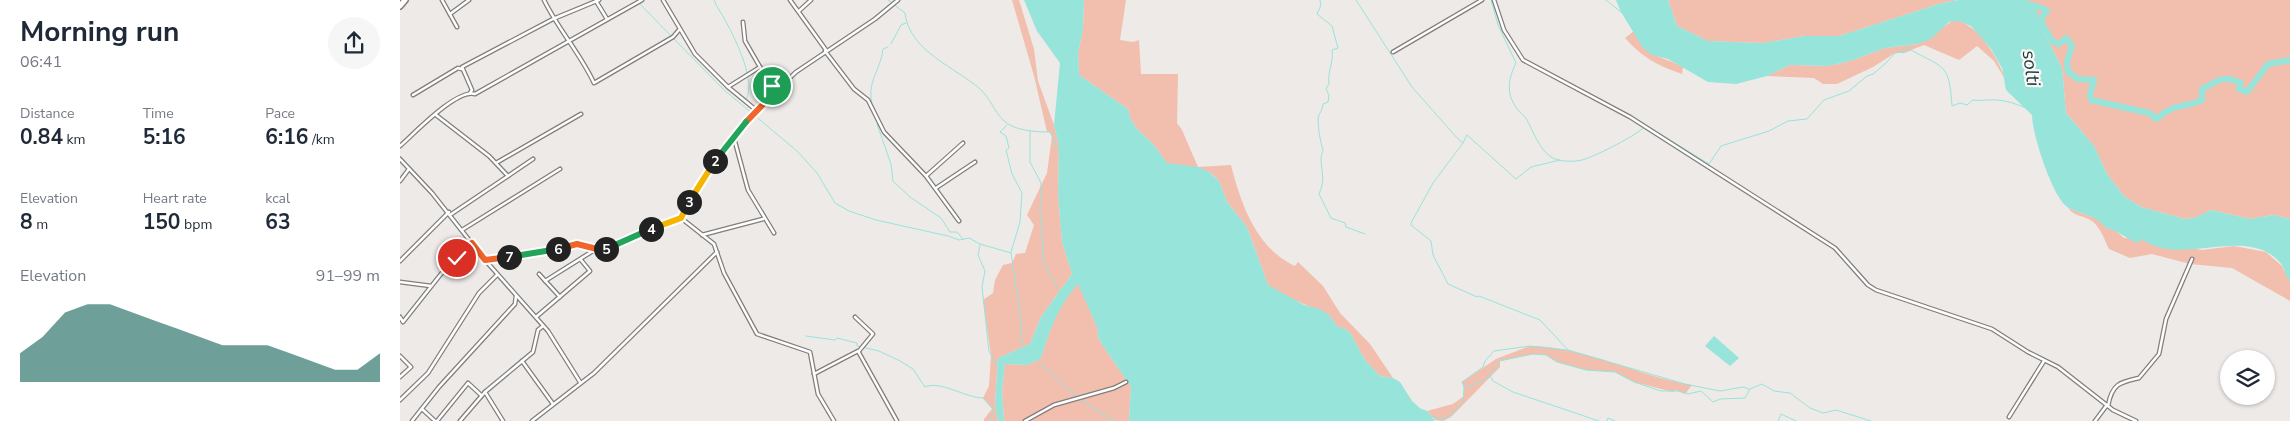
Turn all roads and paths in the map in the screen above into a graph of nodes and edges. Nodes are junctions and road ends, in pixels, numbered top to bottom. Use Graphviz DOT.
graph roads {
  1 [pos="405,0"];
  2 [pos="442,0"];
  3 [pos="544,0"];
  4 [pos="597,0"];
  5 [pos="642,0"];
  6 [pos="790,0"];
  7 [pos="811,0"];
  8 [pos="898,0"];
  9 [pos="1482,0"];
  10 [pos="1494,0"];
  11 [pos="467,1"];
  12 [pos="664,1"];
  13 [pos="400,6"];
  14 [pos="799,11"];
  15 [pos="450,14"];
  16 [pos="553,19"];
  17 [pos="607,19"];
  18 [pos="743,22"];
  19 [pos="457,27"];
  20 [pos="679,30"];
  21 [pos="570,42"];
  22 [pos="825,50"];
  23 [pos="1393,52"];
  24 [pos="760,66"];
  25 [pos="461,69"];
  26 [pos="728,87"];
  27 [pos="776,91"];
  28 [pos="470,93"];
  29 [pos="413,95"];
  30 [pos="756,110"];
  31 [pos="581,114"];
  32 [pos="436,115"];
  33 [pos="734,138"];
  34 [pos="963,143"];
  35 [pos="400,146"];
  36 [pos="400,159"];
  37 [pos="533,159"];
  38 [pos="975,162"];
  39 [pos="496,163"];
  40 [pos="409,168"];
  41 [pos="560,170"];
  42 [pos="508,176"];
  43 [pos="926,176"];
  44 [pos="400,181"];
  45 [pos="936,188"];
  46 [pos="449,214"];
  47 [pos="681,218"];
  48 [pos="764,219"];
  49 [pos="959,221"];
  50 [pos="462,230"];
  51 [pos="774,233"];
  52 [pos="702,234"];
  53 [pos="472,243"];
  54 [pos="596,249"];
  55 [pos="717,252"];
  56 [pos="2192,259"];
  57 [pos="485,260"];
  58 [pos="580,260"];
  59 [pos="400,261"];
  60 [pos="539,274"];
  61 [pos="497,275"];
  62 [pos="546,281"];
  63 [pos="400,282"];
  64 [pos="432,286"];
  65 [pos="516,296"];
  66 [pos="560,296"];
  67 [pos="400,317"];
  68 [pos="855,317"];
  69 [pos="536,318"];
  70 [pos="543,326"];
  71 [pos="858,351"];
  72 [pos="400,356"];
  73 [pos="2044,360"];
  74 [pos="522,361"];
  75 [pos="814,374"];
  76 [pos="400,377"];
  77 [pos="580,382"];
  78 [pos="1126,382"];
  79 [pos="485,392"];
  80 [pos="481,395"];
  81 [pos="400,400"];
  82 [pos="553,404"];
  83 [pos="2107,405"];
  84 [pos="422,409"];
  85 [pos="2009,416"];
  86 [pos="412,421"];
  87 [pos="436,421"];
  88 [pos="460,421"];
  89 [pos="503,421"];
  90 [pos="532,421"];
  91 [pos="834,421"];
  92 [pos="897,421"];
  93 [pos="1025,421"];
  94 [pos="2094,421"];
  95 [pos="2136,421"];
  1 -- 13 [label="highway"];
  2 -- 15 [label="street"];
  3 -- 16 [label="street"];
  4 -- 16 [label="street"];
  4 -- 17 [label="street"];
  5 -- 17 [label="street"];
  6 -- 14 [label="street"];
  7 -- 14 [label="street"];
  8 -- 22 [label="street"];
  9 -- 23 [label="street"];
  10 -- 73 [label="street"];
  11 -- 15 [label="street"];
  12 -- 20 [label="street"];
  14 -- 22 [label="street"];
  15 -- 19 [label="street"];
  16 -- 21 [label="street"];
  16 -- 25 [label="street"];
  17 -- 21 [label="street"];
  18 -- 24 [label="street"];
  20 -- 21 [label="street"];
  20 -- 26 [label="street"];
  21 -- 28 [label="street"];
  22 -- 27 [label="street"];
  22 -- 43 [label="street"];
  24 -- 26 [label="street"];
  24 -- 27 [label="street"];
  25 -- 28 [label="street"];
  25 -- 29 [label="street"];
  26 -- 30 [label="street"];
  27 -- 30 [label="street"];
  28 -- 32 [label="street"];
  30 -- 33 [label="street"];
  31 -- 39 [label="street"];
  32 -- 35 [label="street"];
  32 -- 39 [label="street"];
  33 -- 47 [label="street"];
  33 -- 48 [label="street"];
  34 -- 43 [label="street"];
  36 -- 40 [label="street"];
  37 -- 42 [label="street"];
  38 -- 45 [label="street"];
  39 -- 42 [label="street"];
  40 -- 44 [label="street"];
  40 -- 46 [label="street"];
  41 -- 50 [label="street"];
  42 -- 46 [label="street"];
  43 -- 45 [label="street"];
  45 -- 49 [label="street"];
  46 -- 50 [label="street"];
  46 -- 59 [label="street"];
  47 -- 52 [label="street"];
  47 -- 54 [label="street"];
  48 -- 51 [label="street"];
  48 -- 52 [label="street"];
  50 -- 53 [label="street"];
  52 -- 55 [label="street"];
  53 -- 57 [label="street"];
  53 -- 64 [label="street"];
  54 -- 57 [label="street"];
  54 -- 58 [label="street"];
  55 -- 75 [label="street"];
  55 -- 77 [label="street"];
  56 -- 83 [label="street"];
  57 -- 61 [label="street"];
  58 -- 62 [label="street"];
  58 -- 66 [label="street"];
  60 -- 62 [label="street"];
  61 -- 65 [label="street"];
  61 -- 81 [label="street"];
  62 -- 66 [label="street"];
  63 -- 64 [label="street"];
  64 -- 67 [label="street"];
  65 -- 69 [label="street"];
  65 -- 84 [label="street"];
  66 -- 69 [label="street"];
  68 -- 71 [label="street"];
  69 -- 70 [label="street"];
  70 -- 74 [label="street"];
  70 -- 77 [label="street"];
  71 -- 75 [label="street"];
  71 -- 92 [label="street"];
  72 -- 76 [label="street"];
  73 -- 83 [label="street"];
  73 -- 85 [label="street"];
  74 -- 79 [label="street"];
  74 -- 82 [label="street"];
  75 -- 91 [label="street"];
  77 -- 82 [label="street"];
  78 -- 93 [label="street"];
  79 -- 80 [label="street"];
  79 -- 89 [label="street"];
  80 -- 87 [label="street"];
  80 -- 88 [label="street"];
  82 -- 90 [label="street"];
  83 -- 94 [label="street"];
  83 -- 95 [label="street"];
  84 -- 86 [label="street"];
  84 -- 87 [label="street"];
}
